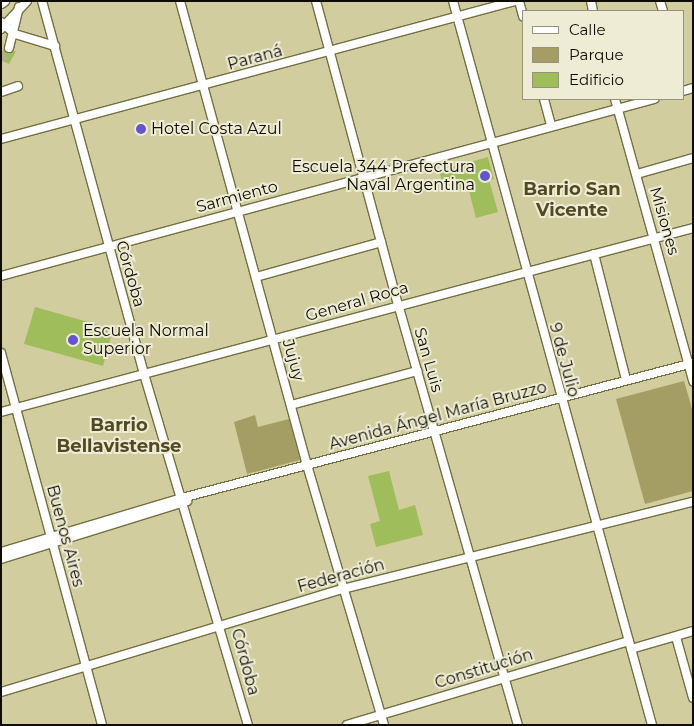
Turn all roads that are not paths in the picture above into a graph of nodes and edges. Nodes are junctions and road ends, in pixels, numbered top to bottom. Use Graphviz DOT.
graph roads {
  1 [pos="27,1"];
  2 [pos="42,1"];
  3 [pos="180,1"];
  4 [pos="316,1"];
  5 [pos="453,1"];
  6 [pos="517,1"];
  7 [pos="19,7"];
  8 [pos="522,14"];
  9 [pos="457,17"];
  10 [pos="2,25"];
  11 [pos="15,34"];
  12 [pos="55,46"];
  13 [pos="9,48"];
  14 [pos="330,52"];
  15 [pos="18,86"];
  16 [pos="202,86"];
  17 [pos="1,92"];
  18 [pos="544,100"];
  19 [pos="615,100"];
  20 [pos="650,100"];
  21 [pos="618,108"];
  22 [pos="74,120"];
  23 [pos="551,125"];
  24 [pos="1,139"];
  25 [pos="493,143"];
  26 [pos="693,158"];
  27 [pos="636,174"];
  28 [pos="364,177"];
  29 [pos="237,211"];
  30 [pos="693,228"];
  31 [pos="655,238"];
  32 [pos="381,242"];
  33 [pos="108,245"];
  34 [pos="594,254"];
  35 [pos="526,270"];
  36 [pos="1,276"];
  37 [pos="256,277"];
  38 [pos="398,304"];
  39 [pos="272,340"];
  40 [pos="1,353"];
  41 [pos="691,363"];
  42 [pos="417,371"];
  43 [pos="144,374"];
  44 [pos="626,380"];
  45 [pos="693,380"];
  46 [pos="560,398"];
  47 [pos="291,405"];
  48 [pos="16,408"];
  49 [pos="1,412"];
  50 [pos="434,432"];
  51 [pos="307,465"];
  52 [pos="183,502"];
  53 [pos="693,502"];
  54 [pos="596,525"];
  55 [pos="52,540"];
  56 [pos="1,552"];
  57 [pos="470,556"];
  58 [pos="1,559"];
  59 [pos="343,590"];
  60 [pos="220,624"];
  61 [pos="693,631"];
  62 [pos="676,636"];
  63 [pos="630,645"];
  64 [pos="85,665"];
  65 [pos="505,677"];
  66 [pos="1,692"];
  67 [pos="693,698"];
  68 [pos="381,715"];
  69 [pos="102,725"];
  70 [pos="248,725"];
  71 [pos="347,725"];
  72 [pos="384,725"];
  73 [pos="518,725"];
  74 [pos="652,725"];
  1 -- 7 [label="street"];
  2 -- 12 [label="street, Córdoba"];
  3 -- 16 [label="street, Jujuy"];
  4 -- 14 [label="street, San Luis"];
  5 -- 9 [label="street, 9 de Julio"];
  6 -- 8 [label="street"];
  6 -- 9 [label="street, Paraná"];
  7 -- 10 [label="street"];
  7 -- 11 [label="street"];
  9 -- 14 [label="street, Paraná"];
  9 -- 25 [label="street, 9 de Julio"];
  10 -- 11 [label="street"];
  11 -- 12 [label="street"];
  11 -- 13 [label="street"];
  12 -- 22 [label="street, Córdoba"];
  14 -- 16 [label="street, Paraná"];
  14 -- 28 [label="street, San Luis"];
  15 -- 17 [label="street"];
  16 -- 22 [label="street, Paraná"];
  16 -- 29 [label="street, Jujuy"];
  18 -- 23 [label="street"];
  19 -- 21 [label="street, Misiones"];
  20 -- 21 [label="street, Sarmiento"];
  21 -- 23 [label="street, Sarmiento"];
  21 -- 27 [label="street, Misiones"];
  22 -- 24 [label="street, Paraná"];
  22 -- 33 [label="street, Córdoba"];
  23 -- 25 [label="street, Sarmiento"];
  25 -- 28 [label="street, Sarmiento"];
  25 -- 35 [label="street, 9 de Julio"];
  26 -- 27 [label="street"];
  27 -- 31 [label="street, Misiones"];
  28 -- 29 [label="street, Sarmiento"];
  28 -- 32 [label="street, San Luis"];
  29 -- 33 [label="street, Sarmiento"];
  29 -- 37 [label="street, Jujuy"];
  30 -- 31 [label="street, General Roca"];
  31 -- 34 [label="street, General Roca"];
  31 -- 41 [label="street, Misiones"];
  32 -- 37 [label="street"];
  32 -- 38 [label="street, San Luis"];
  33 -- 36 [label="street, Sarmiento"];
  33 -- 43 [label="street, Córdoba"];
  34 -- 35 [label="street, General Roca"];
  34 -- 44 [label="street"];
  35 -- 38 [label="street, General Roca"];
  35 -- 46 [label="street, 9 de Julio"];
  37 -- 39 [label="street, Jujuy"];
  38 -- 39 [label="street, General Roca"];
  38 -- 42 [label="street, San Luis"];
  39 -- 43 [label="street, General Roca"];
  39 -- 47 [label="street, Jujuy"];
  40 -- 48 [label="street, Buenos Aires"];
  41 -- 44 [label="street, Avenida Ángel María Bruzzo"];
  41 -- 45 [label="street, Misiones"];
  42 -- 47 [label="street"];
  42 -- 50 [label="street, San Luis"];
  43 -- 48 [label="street, General Roca"];
  43 -- 52 [label="street, Córdoba"];
  44 -- 46 [label="street, Avenida Ángel María Bruzzo"];
  46 -- 50 [label="street, Avenida Ángel María Bruzzo"];
  46 -- 54 [label="street, 9 de Julio"];
  47 -- 51 [label="street, Jujuy"];
  48 -- 49 [label="street, General Roca"];
  48 -- 55 [label="street, Buenos Aires"];
  50 -- 51 [label="street, Avenida Ángel María Bruzzo"];
  50 -- 57 [label="street, San Luis"];
  51 -- 52 [label="street, Avenida Ángel María Bruzzo"];
  51 -- 59 [label="street, Jujuy"];
  52 -- 55 [label="street, Avenida Ángel María Bruzzo"];
  52 -- 60 [label="street, Córdoba"];
  53 -- 54 [label="street, Federación"];
  54 -- 57 [label="street, Federación"];
  54 -- 63 [label="street, 9 de Julio"];
  55 -- 56 [label="street, Avenida Ángel María Bruzzo"];
  55 -- 58 [label="street, Avenida Ángel María Bruzzo"];
  55 -- 64 [label="street, Buenos Aires"];
  57 -- 59 [label="street, Federación"];
  57 -- 65 [label="street, San Luis"];
  59 -- 60 [label="street, Federación"];
  59 -- 68 [label="street, Jujuy"];
  60 -- 64 [label="street, Federación"];
  60 -- 70 [label="street, Córdoba"];
  61 -- 62 [label="street, Constitución"];
  62 -- 63 [label="street, Constitución"];
  62 -- 67 [label="street"];
  63 -- 65 [label="street, Constitución"];
  63 -- 74 [label="street, 9 de Julio"];
  64 -- 66 [label="street, Federación"];
  64 -- 69 [label="street, Buenos Aires"];
  65 -- 68 [label="street, Constitución"];
  65 -- 73 [label="street, San Luis"];
  68 -- 71 [label="street, Constitución"];
  68 -- 72 [label="street, Jujuy"];
}
